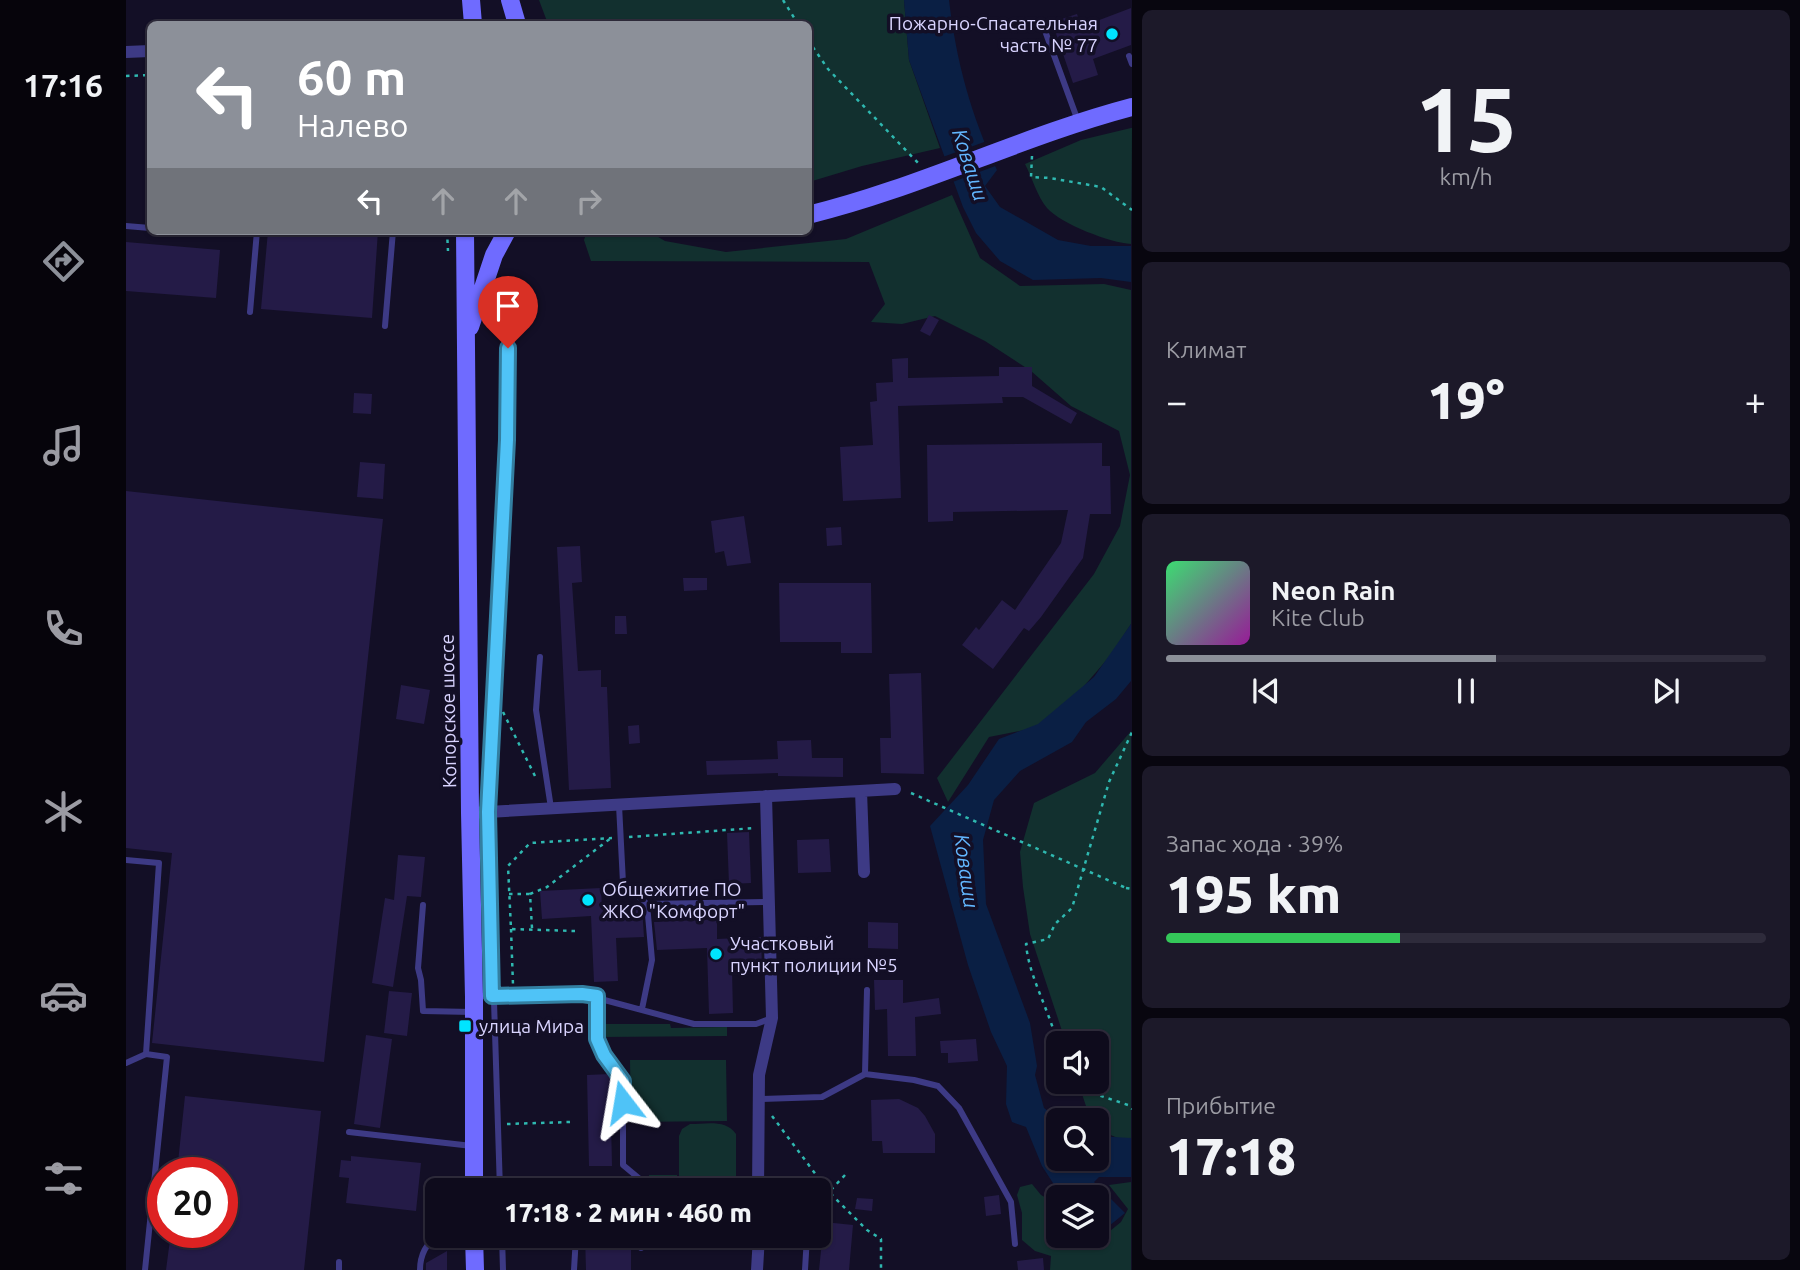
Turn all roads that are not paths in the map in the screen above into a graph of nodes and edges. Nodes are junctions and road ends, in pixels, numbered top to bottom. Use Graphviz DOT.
graph roads {
  1 [pos="471,0"];
  2 [pos="507,0"];
  3 [pos="473,21"];
  4 [pos="506,21"];
  5 [pos="516,21"];
  6 [pos="1044,28"];
  7 [pos="147,51"];
  8 [pos="126,52"];
  9 [pos="1132,107"];
  10 [pos="1078,122"];
  11 [pos="812,214"];
  12 [pos="126,226"];
  13 [pos="147,228"];
  14 [pos="257,235"];
  15 [pos="393,235"];
  16 [pos="465,235"];
  17 [pos="505,235"];
  18 [pos="507,285"];
  19 [pos="250,312"];
  20 [pos="384,326"];
  21 [pos="465,343"];
  22 [pos="540,657"];
  23 [pos="895,789"];
  24 [pos="861,791"];
  25 [pos="766,796"];
  26 [pos="620,805"];
  27 [pos="551,808"];
  28 [pos="479,813"];
  29 [pos="126,860"];
  30 [pos="864,872"];
  31 [pos="768,902"];
  32 [pos="647,904"];
  33 [pos="423,905"];
  34 [pos="867,990"];
  35 [pos="597,996"];
  36 [pos="480,1002"];
  37 [pos="642,1009"];
  38 [pos="772,1018"];
  39 [pos="146,1054"];
  40 [pos="126,1063"];
  41 [pos="865,1074"];
  42 [pos="760,1099"];
  43 [pos="349,1132"];
  44 [pos="474,1147"];
  45 [pos="474,1178"];
  46 [pos="499,1178"];
  47 [pos="638,1178"];
  48 [pos="758,1178"];
  49 [pos="1015,1244"];
  50 [pos="426,1248"];
  51 [pos="474,1248"];
  52 [pos="502,1248"];
  53 [pos="575,1248"];
  54 [pos="758,1248"];
  55 [pos="806,1248"];
  56 [pos="145,1270"];
  57 [pos="420,1270"];
  58 [pos="475,1270"];
  59 [pos="503,1270"];
  60 [pos="574,1270"];
  61 [pos="757,1270"];
  62 [pos="805,1270"];
  1 -- 3 [label="main road"];
  2 -- 4 [label="main road"];
  2 -- 5 [label="main road"];
  6 -- 10 [label="lane"];
  7 -- 8 [label="street"];
  9 -- 10 [label="main road"];
  10 -- 11 [label="main road"];
  12 -- 13 [label="lane"];
  14 -- 19 [label="lane"];
  15 -- 20 [label="lane"];
  16 -- 21 [label="main road, Копорское шоссе"];
  17 -- 21 [label="main road"];
  18 -- 28 [label="lane"];
  21 -- 28 [label="main road, Копорское шоссе"];
  22 -- 27 [label="lane"];
  23 -- 24 [label="street"];
  24 -- 25 [label="street"];
  24 -- 30 [label="street"];
  25 -- 26 [label="street"];
  25 -- 31 [label="street"];
  26 -- 27 [label="street"];
  26 -- 32 [label="lane"];
  27 -- 28 [label="street"];
  28 -- 36 [label="main road, Копорское шоссе"];
  29 -- 39 [label="lane"];
  31 -- 32 [label="lane"];
  31 -- 38 [label="street"];
  32 -- 37 [label="lane"];
  33 -- 36 [label="lane"];
  34 -- 41 [label="lane"];
  35 -- 36 [label="lane"];
  35 -- 37 [label="lane"];
  35 -- 47 [label="lane"];
  36 -- 44 [label="main road, Копорское шоссе"];
  36 -- 46 [label="lane"];
  37 -- 38 [label="lane"];
  38 -- 42 [label="street"];
  39 -- 40 [label="lane"];
  39 -- 56 [label="lane"];
  41 -- 42 [label="lane"];
  41 -- 49 [label="lane"];
  42 -- 48 [label="street"];
  43 -- 44 [label="lane"];
  44 -- 45 [label="main road, Копорское шоссе"];
  50 -- 57 [label="lane"];
  51 -- 58 [label="main road"];
  52 -- 59 [label="lane"];
  53 -- 60 [label="lane"];
  54 -- 61 [label="street"];
  55 -- 62 [label="lane"];
}
